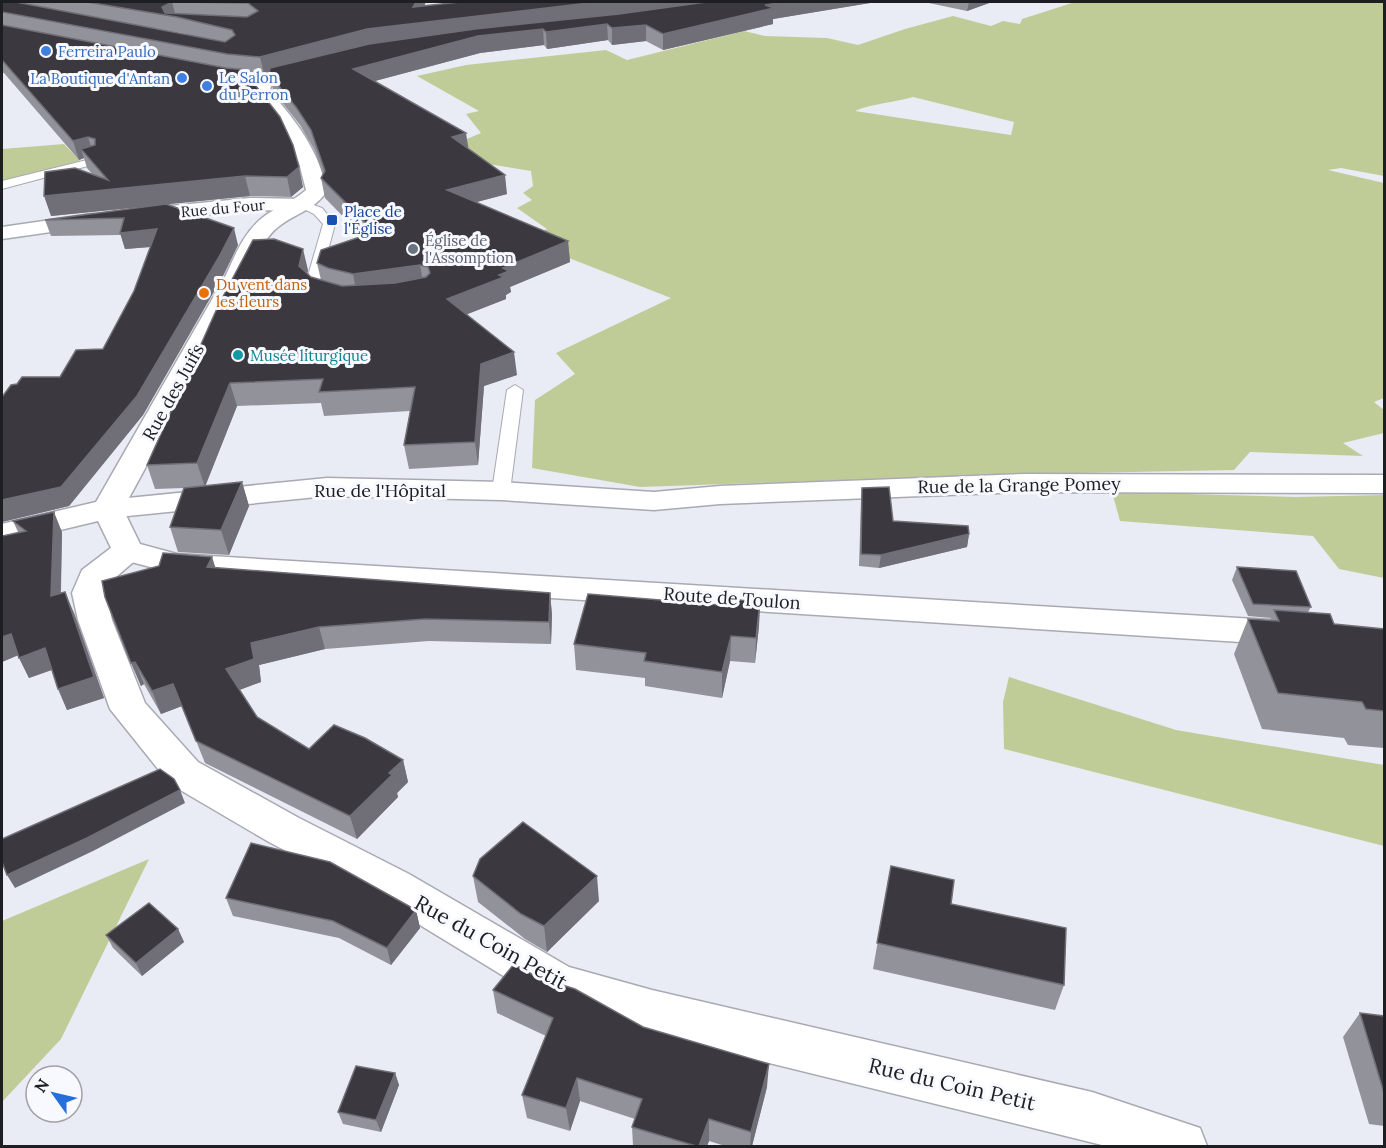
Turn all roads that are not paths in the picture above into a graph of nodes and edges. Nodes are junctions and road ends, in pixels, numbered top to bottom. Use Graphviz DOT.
graph roads {
  1 [pos="230,60"];
  2 [pos="189,70"];
  3 [pos="231,78"];
  4 [pos="95,161"];
  5 [pos="2,184"];
  6 [pos="310,198"];
  7 [pos="2,233"];
  8 [pos="339,301"];
  9 [pos="515,390"];
  10 [pos="1384,484"];
  11 [pos="501,491"];
  12 [pos="654,501"];
  13 [pos="108,509"];
  14 [pos="2,534"];
  15 [pos="127,551"];
  16 [pos="1313,635"];
  17 [pos="1182,1146"];
  1 -- 3 [label="street"];
  2 -- 3 [label="street"];
  3 -- 6 [label="street"];
  4 -- 5 [label="lane"];
  6 -- 7 [label="street, Rue du Four"];
  6 -- 8 [label="lane"];
  6 -- 13 [label="street, Rue des Juifs"];
  9 -- 11 [label="lane"];
  10 -- 12 [label="street, Rue de la Grange Pomey"];
  11 -- 12 [label="street, Rue de l'Hôpital"];
  11 -- 13 [label="street, Rue de l'Hôpital"];
  13 -- 14 [label="street, Rue de l'Hôpital"];
  13 -- 15 [label="street"];
  15 -- 16 [label="street, Route de Toulon"];
  15 -- 17 [label="street, Rue du Coin Petit"];
}
